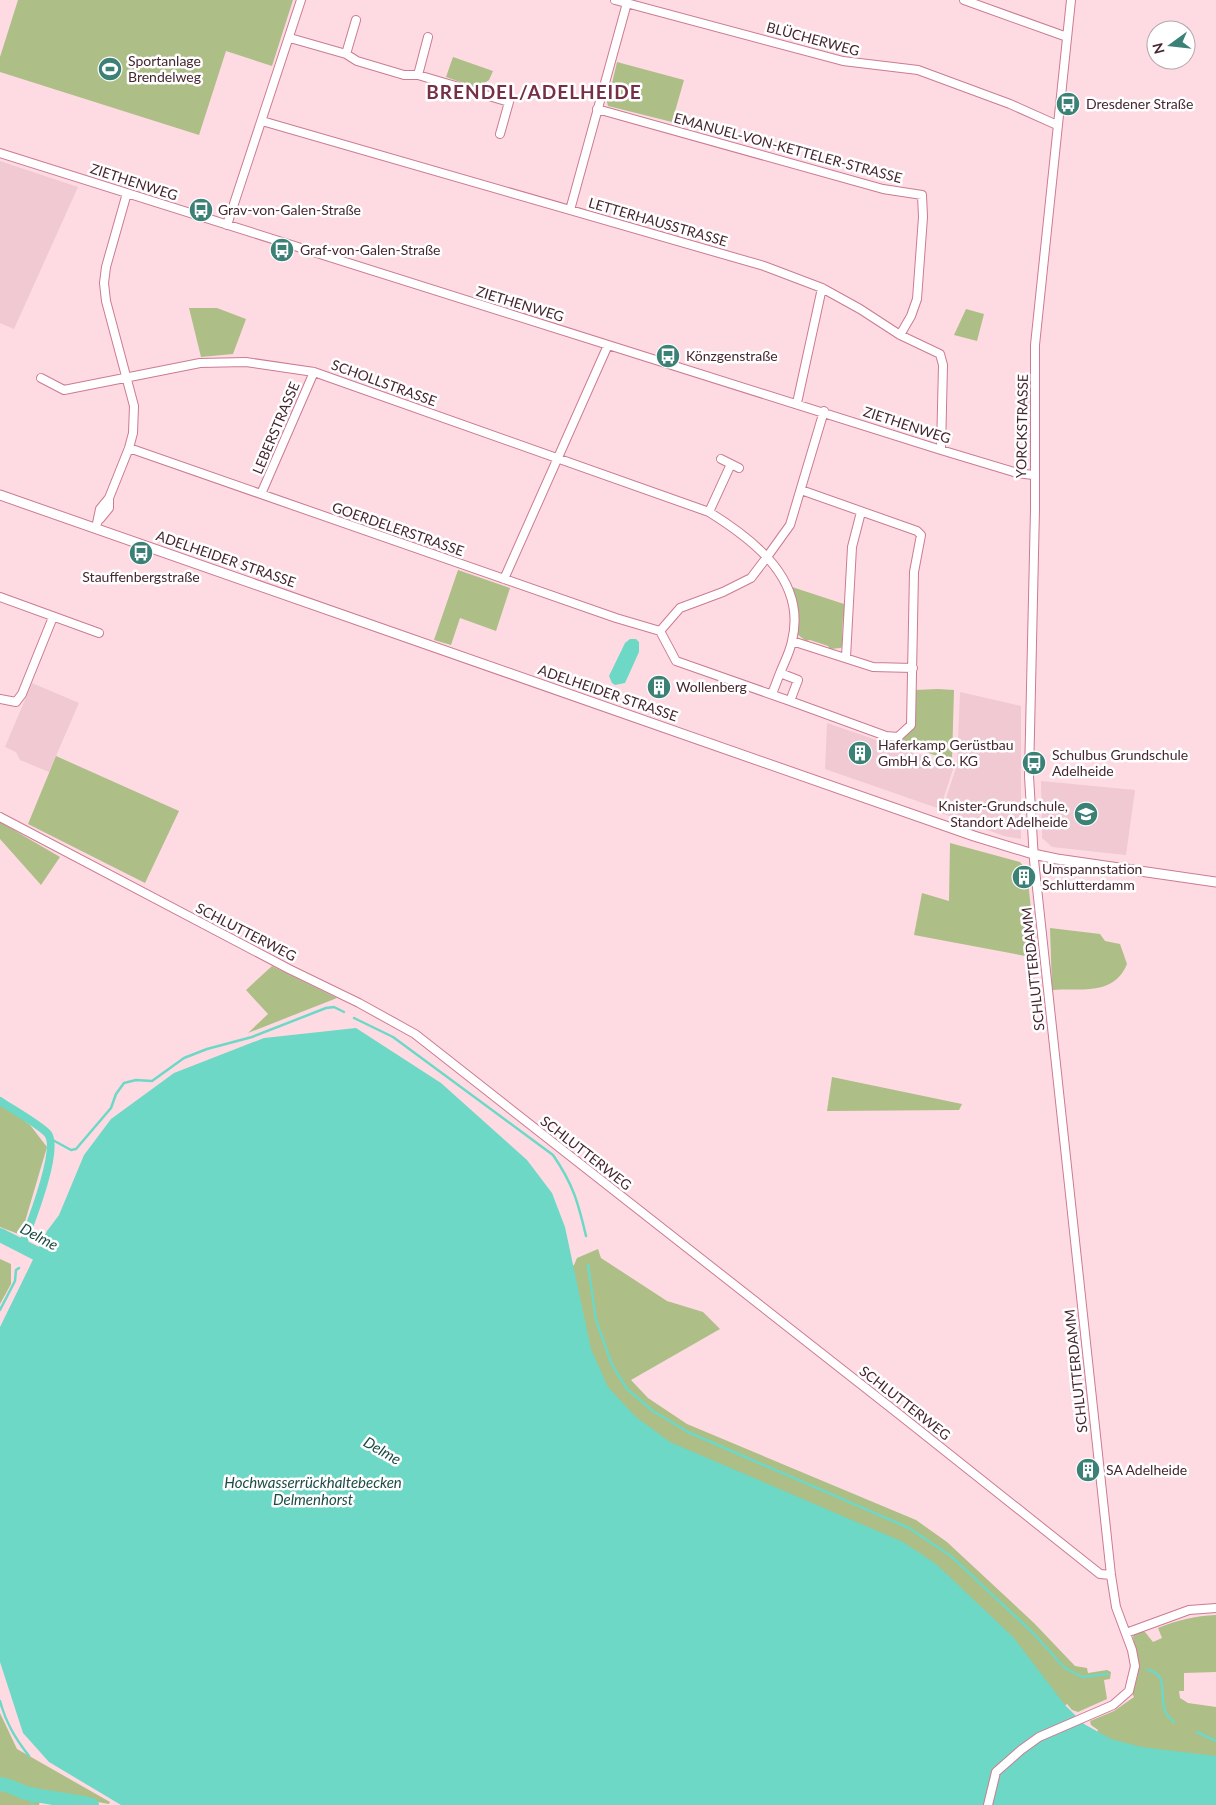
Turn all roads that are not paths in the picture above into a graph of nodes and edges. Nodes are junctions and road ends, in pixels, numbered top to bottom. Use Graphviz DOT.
graph roads {
  1 [pos="301,0"];
  2 [pos="616,0"];
  3 [pos="964,0"];
  4 [pos="1071,0"];
  5 [pos="627,3"];
  6 [pos="356,20"];
  7 [pos="428,37"];
  8 [pos="290,38"];
  9 [pos="1067,38"];
  10 [pos="346,54"];
  11 [pos="418,75"];
  12 [pos="597,109"];
  13 [pos="262,121"];
  14 [pos="1057,125"];
  15 [pos="500,134"];
  16 [pos="0,153"];
  17 [pos="127,193"];
  18 [pos="570,210"];
  19 [pos="226,225"];
  20 [pos="822,288"];
  21 [pos="900,335"];
  22 [pos="608,344"];
  23 [pos="314,372"];
  24 [pos="41,378"];
  25 [pos="128,378"];
  26 [pos="797,403"];
  27 [pos="824,411"];
  28 [pos="129,448"];
  29 [pos="941,450"];
  30 [pos="721,459"];
  31 [pos="558,460"];
  32 [pos="731,464"];
  33 [pos="739,468"];
  34 [pos="1033,475"];
  35 [pos="801,490"];
  36 [pos="261,494"];
  37 [pos="0,495"];
  38 [pos="709,512"];
  39 [pos="861,512"];
  40 [pos="96,528"];
  41 [pos="767,556"];
  42 [pos="504,579"];
  43 [pos="0,597"];
  44 [pos="53,617"];
  45 [pos="660,631"];
  46 [pos="99,633"];
  47 [pos="792,641"];
  48 [pos="846,657"];
  49 [pos="913,668"];
  50 [pos="780,673"];
  51 [pos="772,694"];
  52 [pos="0,699"];
  53 [pos="790,701"];
  54 [pos="0,817"];
  55 [pos="1034,854"];
  56 [pos="1216,882"];
  57 [pos="1111,1575"];
  58 [pos="1216,1608"];
  59 [pos="1126,1633"];
  60 [pos="988,1805"];
  1 -- 8 [label="street"];
  2 -- 5 [label="street, BLÜCHERWEG"];
  3 -- 9 [label="street"];
  4 -- 9 [label="street, YORCKSTRASSE"];
  5 -- 12 [label="street"];
  5 -- 14 [label="street, BLÜCHERWEG"];
  6 -- 10 [label="street"];
  7 -- 11 [label="street"];
  8 -- 10 [label="street"];
  8 -- 13 [label="street"];
  9 -- 14 [label="street, YORCKSTRASSE"];
  10 -- 11 [label="street"];
  11 -- 15 [label="street"];
  12 -- 18 [label="street"];
  12 -- 21 [label="street, EMANUEL-VON-KETTELER-STRASSE"];
  13 -- 18 [label="street, LETTERHAUSSTRASSE"];
  13 -- 19 [label="street"];
  14 -- 34 [label="street, YORCKSTRASSE"];
  16 -- 17 [label="street, ZIETHENWEG"];
  17 -- 19 [label="street, ZIETHENWEG"];
  17 -- 25 [label="street"];
  18 -- 20 [label="street, LETTERHAUSSTRASSE"];
  19 -- 22 [label="street, ZIETHENWEG"];
  20 -- 21 [label="street, LETTERHAUSSTRASSE"];
  20 -- 26 [label="street"];
  21 -- 29 [label="street, LETTERHAUSSTRASSE"];
  22 -- 26 [label="street, ZIETHENWEG"];
  22 -- 31 [label="street"];
  23 -- 25 [label="street, SCHOLLSTRASSE"];
  23 -- 31 [label="street, SCHOLLSTRASSE"];
  23 -- 36 [label="street, LEBERSTRASSE"];
  24 -- 25 [label="street, SCHOLLSTRASSE"];
  25 -- 28 [label="street"];
  26 -- 27 [label="street, ZIETHENWEG"];
  27 -- 29 [label="street, ZIETHENWEG"];
  27 -- 35 [label="street"];
  28 -- 36 [label="street, GOERDELERSTRASSE"];
  28 -- 40 [label="street"];
  29 -- 34 [label="street, ZIETHENWEG"];
  30 -- 32 [label="street"];
  31 -- 38 [label="street, SCHOLLSTRASSE"];
  31 -- 42 [label="street"];
  32 -- 33 [label="street"];
  32 -- 38 [label="street"];
  34 -- 55 [label="street, YORCKSTRASSE"];
  35 -- 39 [label="street"];
  35 -- 41 [label="street"];
  36 -- 42 [label="street, GOERDELERSTRASSE"];
  37 -- 40 [label="main road, ADELHEIDER STRASSE"];
  38 -- 41 [label="street, SCHOLLSTRASSE"];
  39 -- 48 [label="street"];
  39 -- 49 [label="street"];
  40 -- 55 [label="main road, ADELHEIDER STRASSE"];
  41 -- 45 [label="street"];
  41 -- 47 [label="street, SCHOLLSTRASSE"];
  42 -- 45 [label="street, GOERDELERSTRASSE"];
  43 -- 44 [label="street"];
  44 -- 46 [label="street"];
  44 -- 52 [label="street"];
  45 -- 51 [label="street"];
  47 -- 48 [label="street"];
  47 -- 50 [label="street, SCHOLLSTRASSE"];
  48 -- 49 [label="street"];
  49 -- 53 [label="street"];
  50 -- 51 [label="street, SCHOLLSTRASSE"];
  50 -- 53 [label="street"];
  51 -- 53 [label="street"];
  54 -- 57 [label="street, SCHLUTTERWEG"];
  55 -- 56 [label="main road, ADELHEIDER STRASSE"];
  55 -- 57 [label="street, SCHLUTTERDAMM"];
  57 -- 59 [label="street, SCHLUTTERDAMM"];
  58 -- 59 [label="street"];
  59 -- 60 [label="street, SCHLUTTERDAMM"];
}
